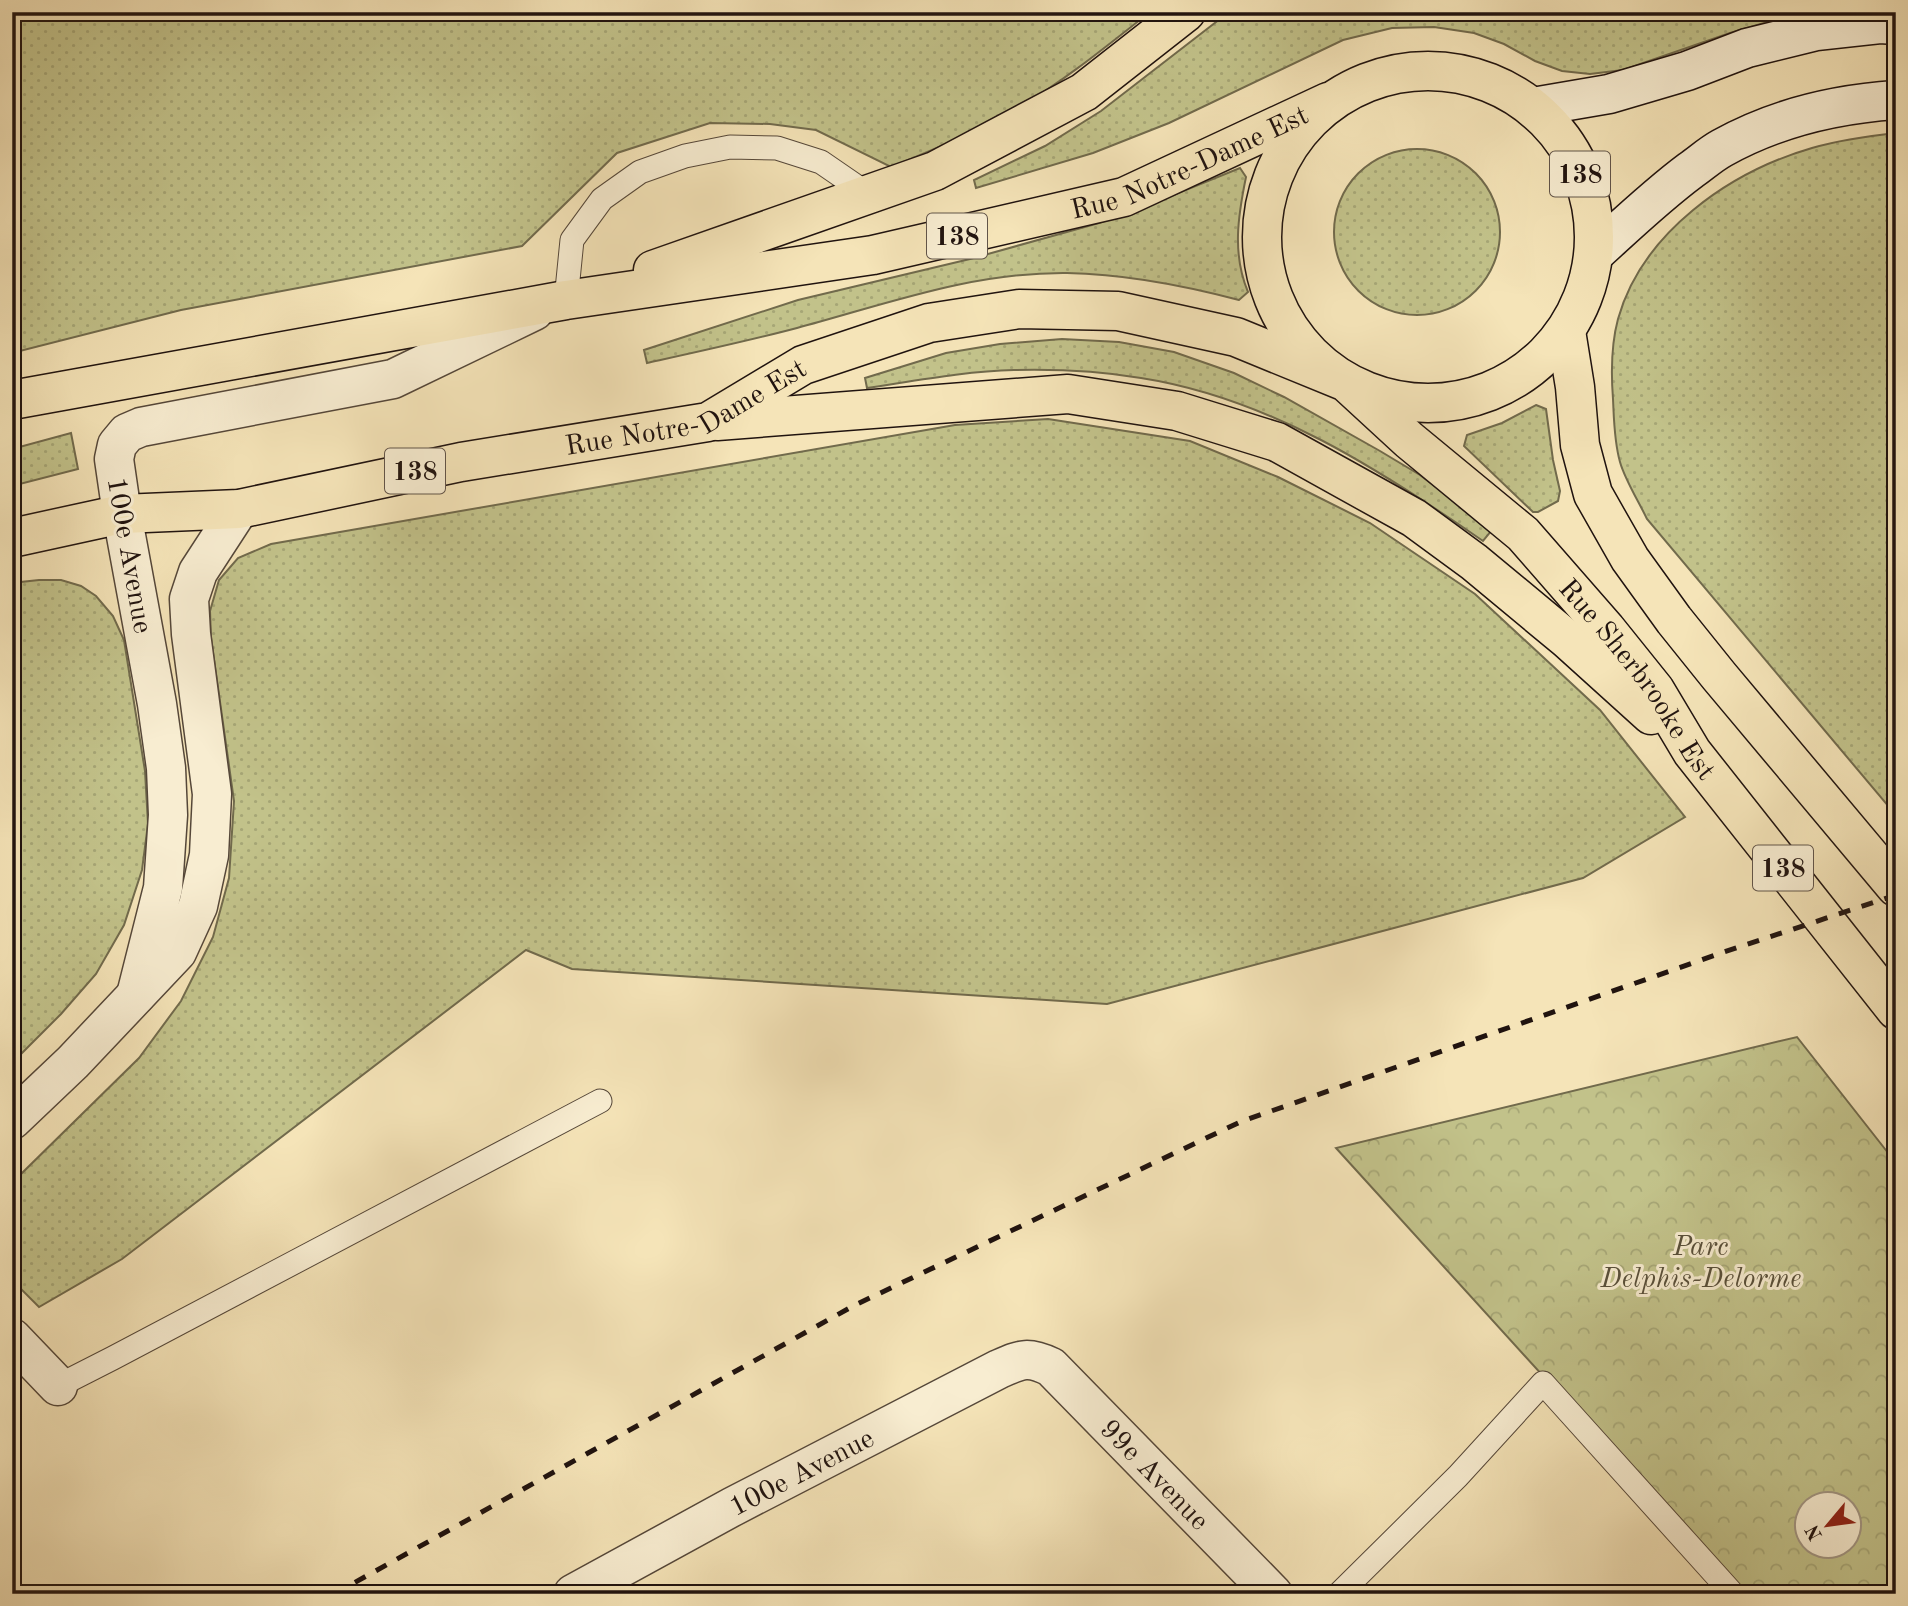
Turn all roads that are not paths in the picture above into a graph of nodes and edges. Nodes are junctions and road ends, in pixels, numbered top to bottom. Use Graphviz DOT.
graph roads {
  1 [pos="1186,12"];
  2 [pos="1896,25"];
  3 [pos="1896,100"];
  4 [pos="1328,102"];
  5 [pos="1533,107"];
  6 [pos="869,195"];
  7 [pos="1594,254"];
  8 [pos="557,302"];
  9 [pos="1566,331"];
  10 [pos="1346,382"];
  11 [pos="12,400"];
  12 [pos="708,422"];
  13 [pos="239,509"];
  14 [pos="122,514"];
  15 [pos="12,538"];
  16 [pos="1692,752"];
  17 [pos="1896,887"];
  18 [pos="136,995"];
  19 [pos="1896,1010"];
  20 [pos="600,1101"];
  21 [pos="12,1119"];
  22 [pos="12,1338"];
  23 [pos="1035,1360"];
  24 [pos="58,1386"];
  25 [pos="573,1594"];
  26 [pos="1273,1594"];
  27 [pos="1339,1594"];
  28 [pos="1733,1594"];
  1 -- 6 [label="main road"];
  2 -- 5 [label="street"];
  3 -- 7 [label="street"];
  4 -- 5 [label="main road, 138"];
  4 -- 8 [label="main road, Rue Notre-Dame Est / 138"];
  4 -- 10 [label="main road, 138"];
  5 -- 7 [label="main road, 138"];
  6 -- 8 [label="main road"];
  6 -- 8 [label="lane"];
  7 -- 9 [label="main road, 138"];
  8 -- 11 [label="main road, Rue Notre-Dame Est / 138"];
  8 -- 14 [label="street, 100e Avenue"];
  9 -- 10 [label="main road, 138"];
  9 -- 17 [label="main road, 138"];
  10 -- 12 [label="main road, Rue Notre-Dame Est / 138"];
  10 -- 16 [label="main road, Rue Sherbrooke Est / 138"];
  12 -- 13 [label="main road, Rue Notre-Dame Est / 138"];
  12 -- 16 [label="main road"];
  13 -- 14 [label="main road, Rue Notre-Dame Est / 138"];
  13 -- 18 [label="street, 100e Avenue"];
  14 -- 15 [label="main road, Rue Notre-Dame Est / 138"];
  14 -- 18 [label="street, 100e Avenue"];
  16 -- 19 [label="main road, Rue Sherbrooke Est / 138"];
  18 -- 21 [label="street, 100e Avenue"];
  20 -- 24 [label="lane"];
  22 -- 24 [label="street"];
  23 -- 25 [label="street, 100e Avenue"];
  23 -- 26 [label="street, 99e Avenue"];
  27 -- 28 [label="lane"];
}
